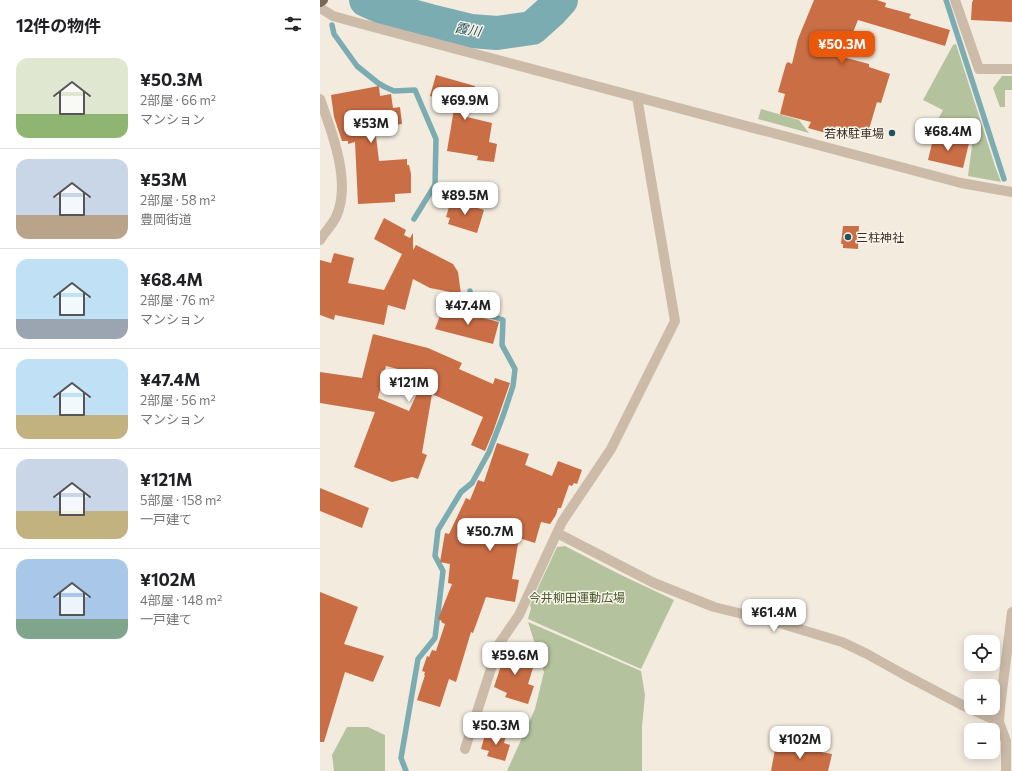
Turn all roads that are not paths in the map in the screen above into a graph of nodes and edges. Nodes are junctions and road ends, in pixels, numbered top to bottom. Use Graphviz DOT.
graph roads {
  1 [pos="322,0"];
  2 [pos="955,0"];
  3 [pos="320,2"];
  4 [pos="320,8"];
  5 [pos="1012,69"];
  6 [pos="637,97"];
  7 [pos="320,99"];
  8 [pos="1012,192"];
  9 [pos="320,240"];
  10 [pos="557,533"];
  11 [pos="1012,612"];
  12 [pos="999,722"];
  13 [pos="465,749"];
  14 [pos="1006,771"];
  1 -- 3 [label="main road"];
  2 -- 5 [label="street"];
  4 -- 6 [label="street"];
  6 -- 8 [label="street"];
  6 -- 10 [label="street"];
  7 -- 9 [label="street"];
  10 -- 12 [label="street"];
  10 -- 13 [label="street"];
  11 -- 12 [label="street"];
  12 -- 14 [label="street"];
}
